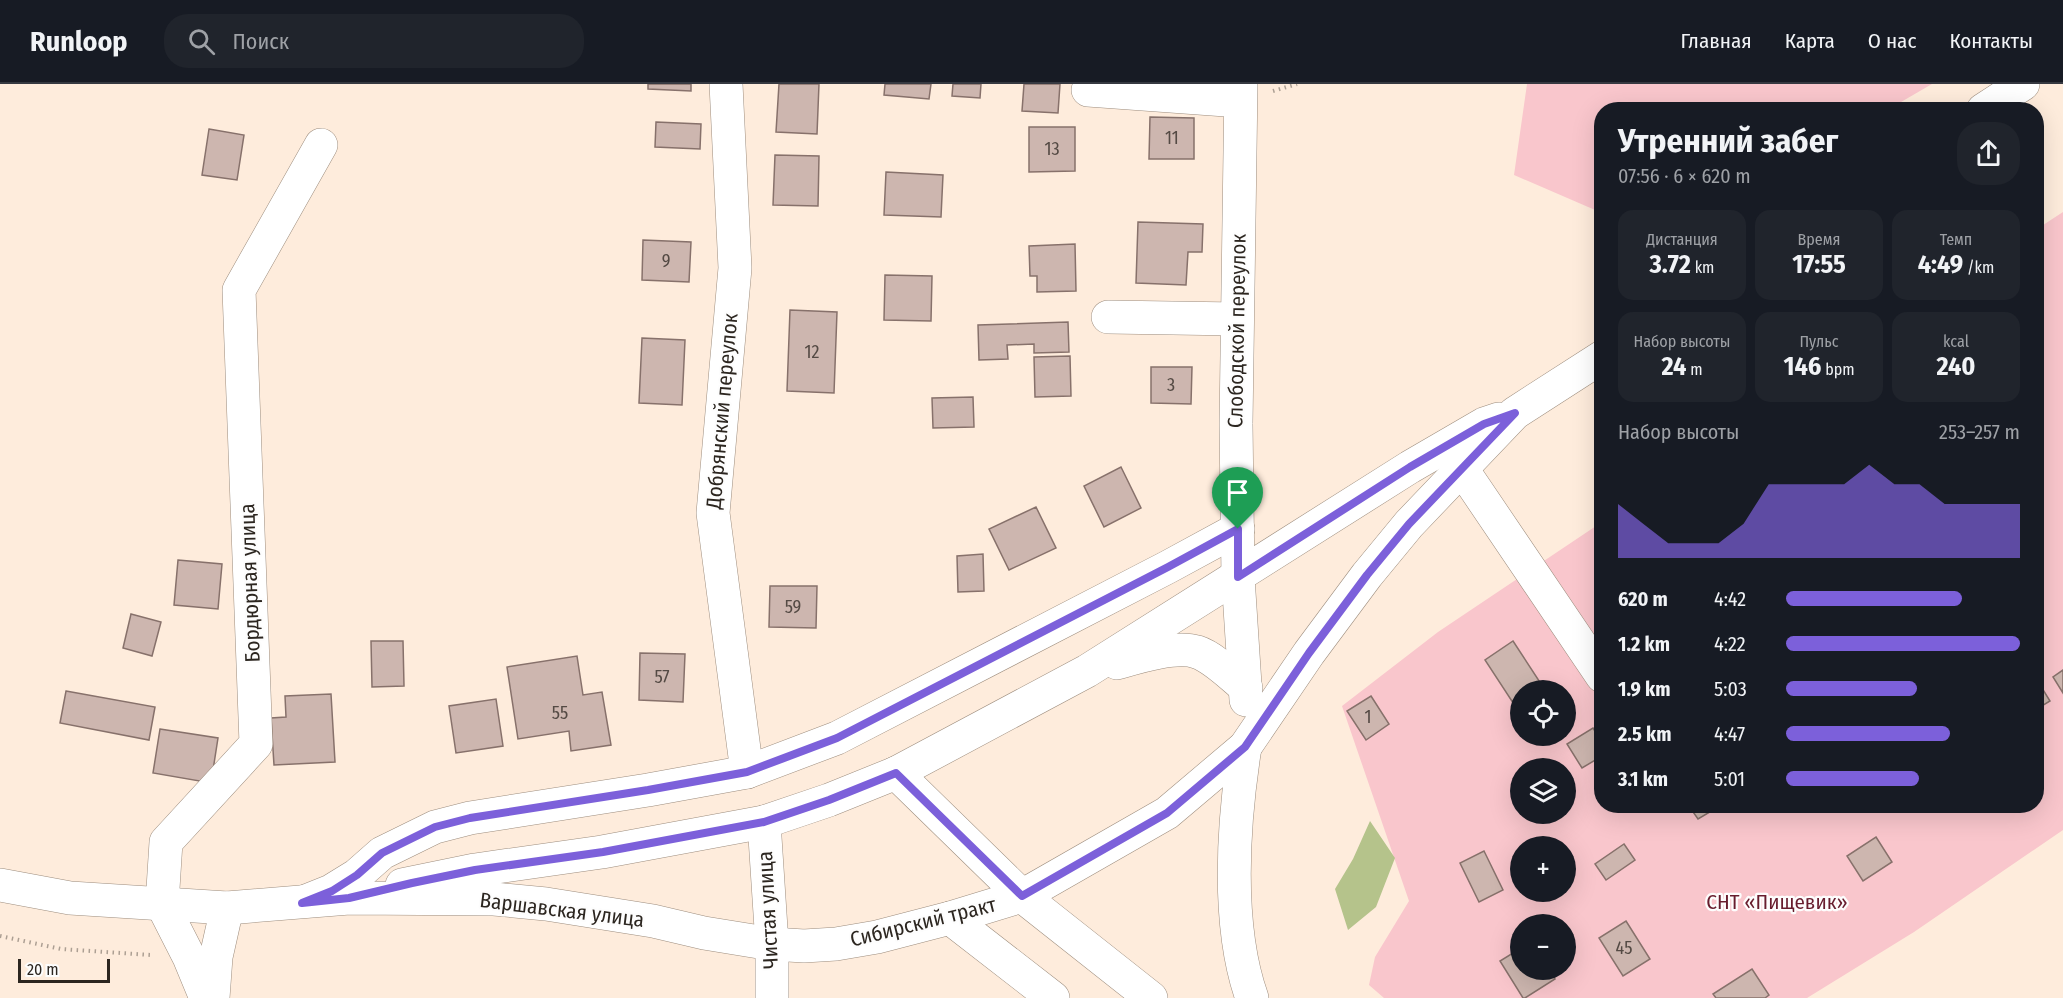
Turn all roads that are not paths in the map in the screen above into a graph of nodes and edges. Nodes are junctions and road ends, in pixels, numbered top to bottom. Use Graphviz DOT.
graph roads {
  1 [pos="726,84"];
  2 [pos="2023,84"];
  3 [pos="1088,90"];
  4 [pos="1240,92"];
  5 [pos="1995,102"];
  6 [pos="321,144"];
  7 [pos="1108,317"];
  8 [pos="1237,319"];
  9 [pos="1594,362"];
  10 [pos="1515,413"];
  11 [pos="1462,469"];
  12 [pos="1238,529"];
  13 [pos="1238,577"];
  14 [pos="1594,664"];
  15 [pos="1087,671"];
  16 [pos="1246,688"];
  17 [pos="1245,747"];
  18 [pos="747,772"];
  19 [pos="896,773"];
  20 [pos="764,822"];
  21 [pos="0,885"];
  22 [pos="1022,896"];
  23 [pos="349,898"];
  24 [pos="302,903"];
  25 [pos="162,904"];
  26 [pos="227,908"];
  27 [pos="950,918"];
  28 [pos="772,944"];
  29 [pos="206,998"];
  30 [pos="213,998"];
  31 [pos="772,998"];
  32 [pos="1053,998"];
  33 [pos="1151,998"];
  34 [pos="1252,998"];
  1 -- 18 [label="main road, Добрянский переулок"];
  2 -- 5 [label="main road"];
  3 -- 4 [label="main road"];
  4 -- 8 [label="main road, Слободской переулок"];
  6 -- 25 [label="main road, Бордюрная улица"];
  7 -- 8 [label="main road"];
  8 -- 12 [label="main road, Слободской переулок"];
  9 -- 10 [label="main road, Сибирский тракт"];
  10 -- 11 [label="main road, Сибирский тракт"];
  10 -- 13 [label="main road, Сибирский тракт"];
  11 -- 14 [label="main road"];
  11 -- 17 [label="main road, Сибирский тракт"];
  12 -- 13 [label="main road, Слободской переулок"];
  12 -- 18 [label="main road, Варшавская улица"];
  13 -- 15 [label="main road, Сибирский тракт"];
  13 -- 16 [label="main road, Слободской переулок"];
  15 -- 16 [label="main road"];
  15 -- 19 [label="main road, Сибирский тракт"];
  16 -- 17 [label="main road, Слободской переулок"];
  17 -- 22 [label="main road, Сибирский тракт"];
  17 -- 34 [label="main road, Слободской переулок"];
  18 -- 24 [label="main road, Варшавская улица"];
  19 -- 20 [label="main road, Сибирский тракт"];
  19 -- 22 [label="main road"];
  20 -- 23 [label="main road, Варшавская улица"];
  20 -- 28 [label="main road, Чистая улица"];
  21 -- 25 [label="main road, Варшавская улица"];
  22 -- 27 [label="main road, Сибирский тракт"];
  22 -- 33 [label="main road"];
  23 -- 24 [label="main road, Варшавская улица"];
  23 -- 28 [label="main road, Варшавская улица"];
  24 -- 26 [label="main road, Варшавская улица"];
  25 -- 26 [label="main road, Варшавская улица"];
  25 -- 29 [label="main road"];
  26 -- 30 [label="main road"];
  27 -- 28 [label="main road, Сибирский тракт"];
  27 -- 32 [label="main road"];
  28 -- 31 [label="main road, Чистая улица"];
}
